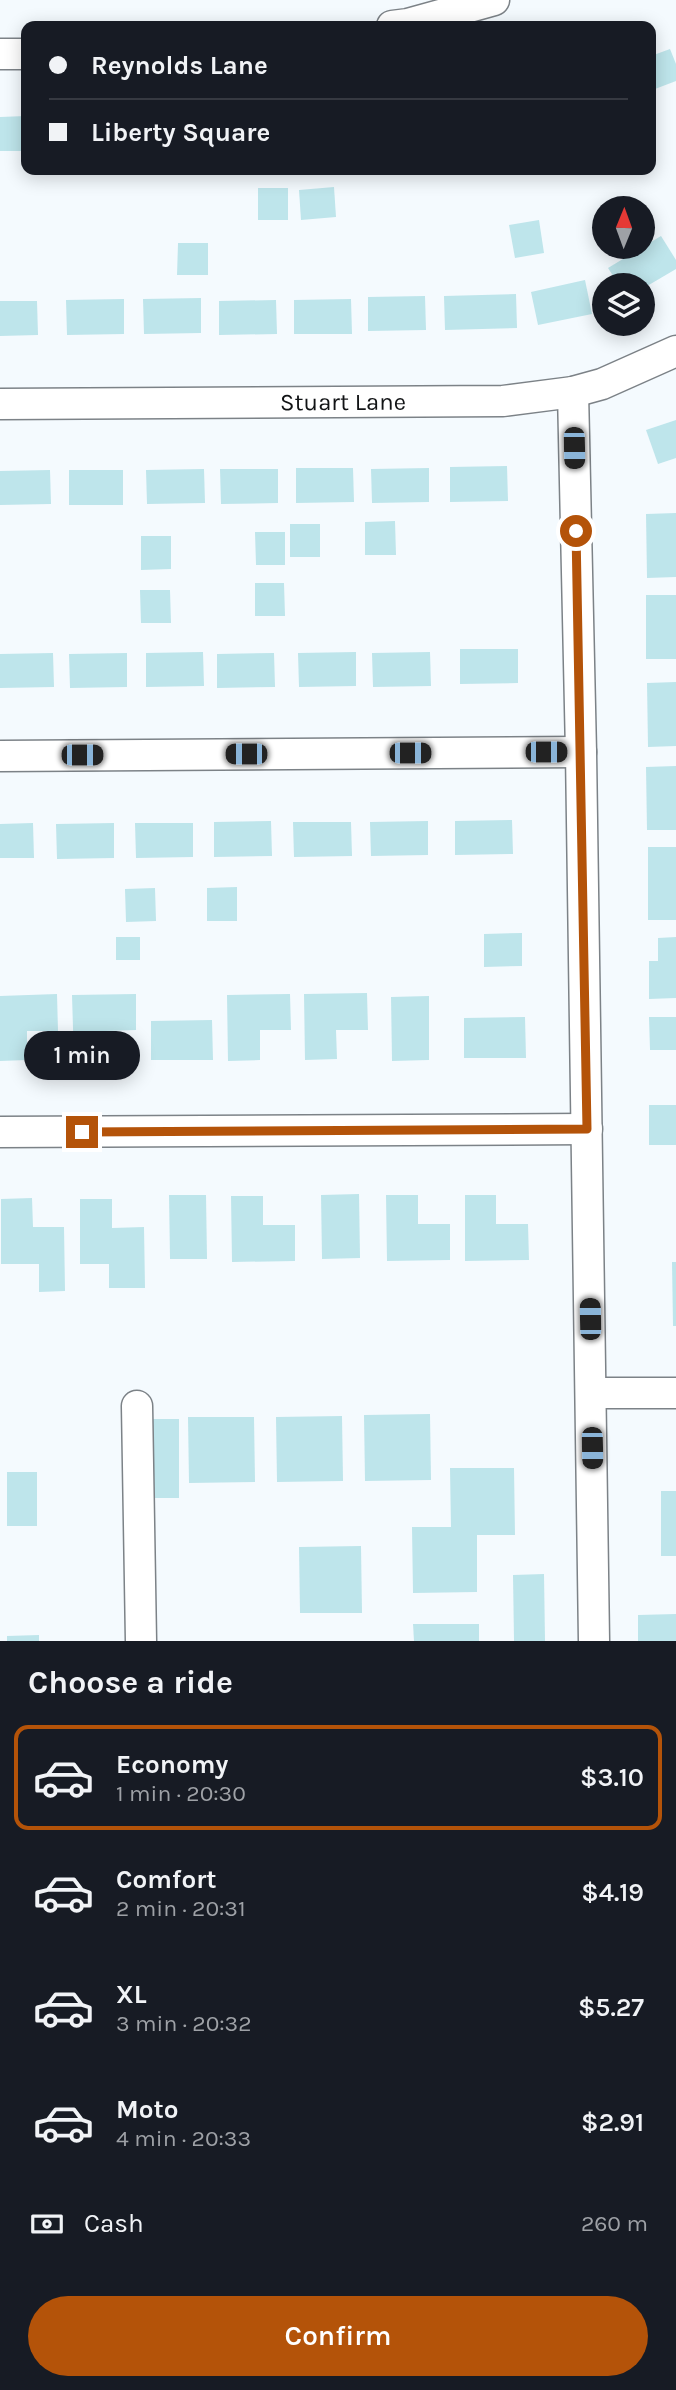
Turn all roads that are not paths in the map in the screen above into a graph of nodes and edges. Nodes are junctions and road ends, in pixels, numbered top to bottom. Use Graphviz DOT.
graph roads {
  1 [pos="494,0"];
  2 [pos="419,21"];
  3 [pos="0,54"];
  4 [pos="21,54"];
  5 [pos="676,351"];
  6 [pos="573,392"];
  7 [pos="0,404"];
  8 [pos="581,752"];
  9 [pos="0,756"];
  10 [pos="587,1129"];
  11 [pos="0,1132"];
  12 [pos="591,1393"];
  13 [pos="676,1393"];
  14 [pos="137,1406"];
  15 [pos="141,1641"];
  16 [pos="594,1641"];
  1 -- 2 [label="street"];
  3 -- 4 [label="street"];
  5 -- 6 [label="street, Stuart Lane"];
  6 -- 7 [label="street, Stuart Lane"];
  6 -- 8 [label="street"];
  8 -- 9 [label="street"];
  8 -- 10 [label="street"];
  10 -- 11 [label="street"];
  10 -- 12 [label="street"];
  12 -- 13 [label="street"];
  12 -- 16 [label="street"];
  14 -- 15 [label="street"];
}
